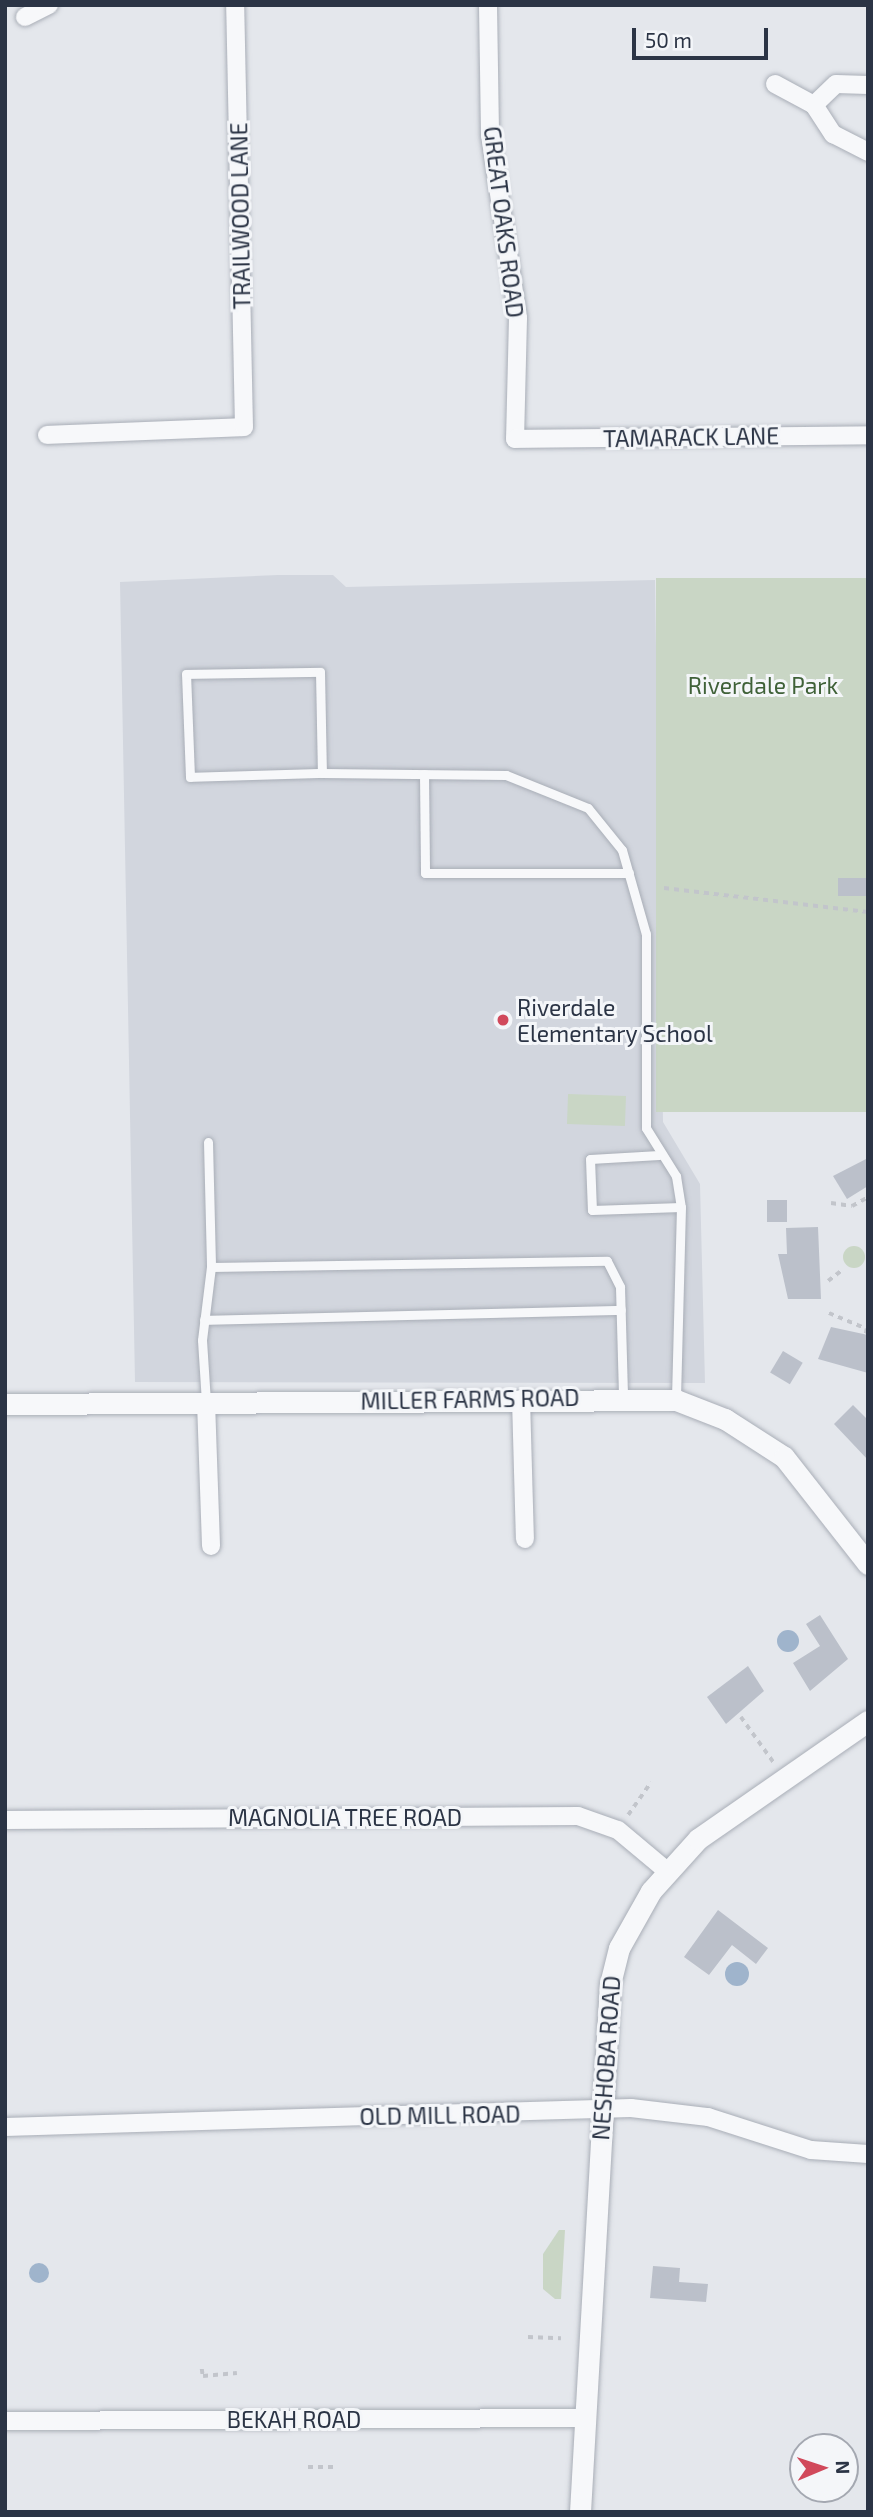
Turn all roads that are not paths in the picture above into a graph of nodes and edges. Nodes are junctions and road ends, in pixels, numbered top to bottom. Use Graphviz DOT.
graph roads {
  1 [pos="49,5"];
  2 [pos="235,5"];
  3 [pos="488,5"];
  4 [pos="25,17"];
  5 [pos="775,84"];
  6 [pos="868,85"];
  7 [pos="814,105"];
  8 [pos="868,152"];
  9 [pos="47,435"];
  10 [pos="868,435"];
  11 [pos="515,439"];
  12 [pos="322,773"];
  13 [pos="424,774"];
  14 [pos="629,873"];
  15 [pos="208,1142"];
  16 [pos="659,1155"];
  17 [pos="681,1207"];
  18 [pos="211,1267"];
  19 [pos="621,1310"];
  20 [pos="204,1320"];
  21 [pos="623,1397"];
  22 [pos="521,1399"];
  23 [pos="676,1400"];
  24 [pos="206,1402"];
  25 [pos="5,1404"];
  26 [pos="525,1539"];
  27 [pos="211,1546"];
  28 [pos="868,1564"];
  29 [pos="868,1721"];
  30 [pos="5,1820"];
  31 [pos="667,1871"];
  32 [pos="602,2110"];
  33 [pos="5,2127"];
  34 [pos="868,2154"];
  35 [pos="583,2418"];
  36 [pos="5,2421"];
  37 [pos="580,2512"];
  1 -- 4 [label="street"];
  2 -- 9 [label="street, TRAILWOOD LANE"];
  3 -- 11 [label="street, GREAT OAKS ROAD"];
  5 -- 7 [label="street"];
  6 -- 7 [label="street"];
  7 -- 8 [label="street"];
  10 -- 11 [label="street, TAMARACK LANE"];
  12 -- 12 [label="lane"];
  12 -- 13 [label="lane"];
  13 -- 14 [label="lane"];
  13 -- 14 [label="lane"];
  14 -- 16 [label="lane"];
  15 -- 18 [label="lane"];
  16 -- 17 [label="lane"];
  16 -- 17 [label="lane"];
  17 -- 23 [label="lane"];
  18 -- 19 [label="lane"];
  18 -- 20 [label="lane"];
  19 -- 20 [label="lane"];
  19 -- 21 [label="lane"];
  20 -- 24 [label="lane"];
  21 -- 22 [label="street, MILLER FARMS ROAD"];
  21 -- 23 [label="street, MILLER FARMS ROAD"];
  22 -- 24 [label="street, MILLER FARMS ROAD"];
  22 -- 26 [label="street"];
  23 -- 28 [label="street, MILLER FARMS ROAD"];
  24 -- 25 [label="street, MILLER FARMS ROAD"];
  24 -- 27 [label="street"];
  29 -- 31 [label="street, NESHOBA ROAD"];
  30 -- 31 [label="street, MAGNOLIA TREE ROAD"];
  31 -- 32 [label="street, NESHOBA ROAD"];
  32 -- 33 [label="street, OLD MILL ROAD"];
  32 -- 34 [label="street, OLD MILL ROAD"];
  32 -- 35 [label="street, NESHOBA ROAD"];
  35 -- 36 [label="street, BEKAH ROAD"];
  35 -- 37 [label="street, NESHOBA ROAD"];
}
